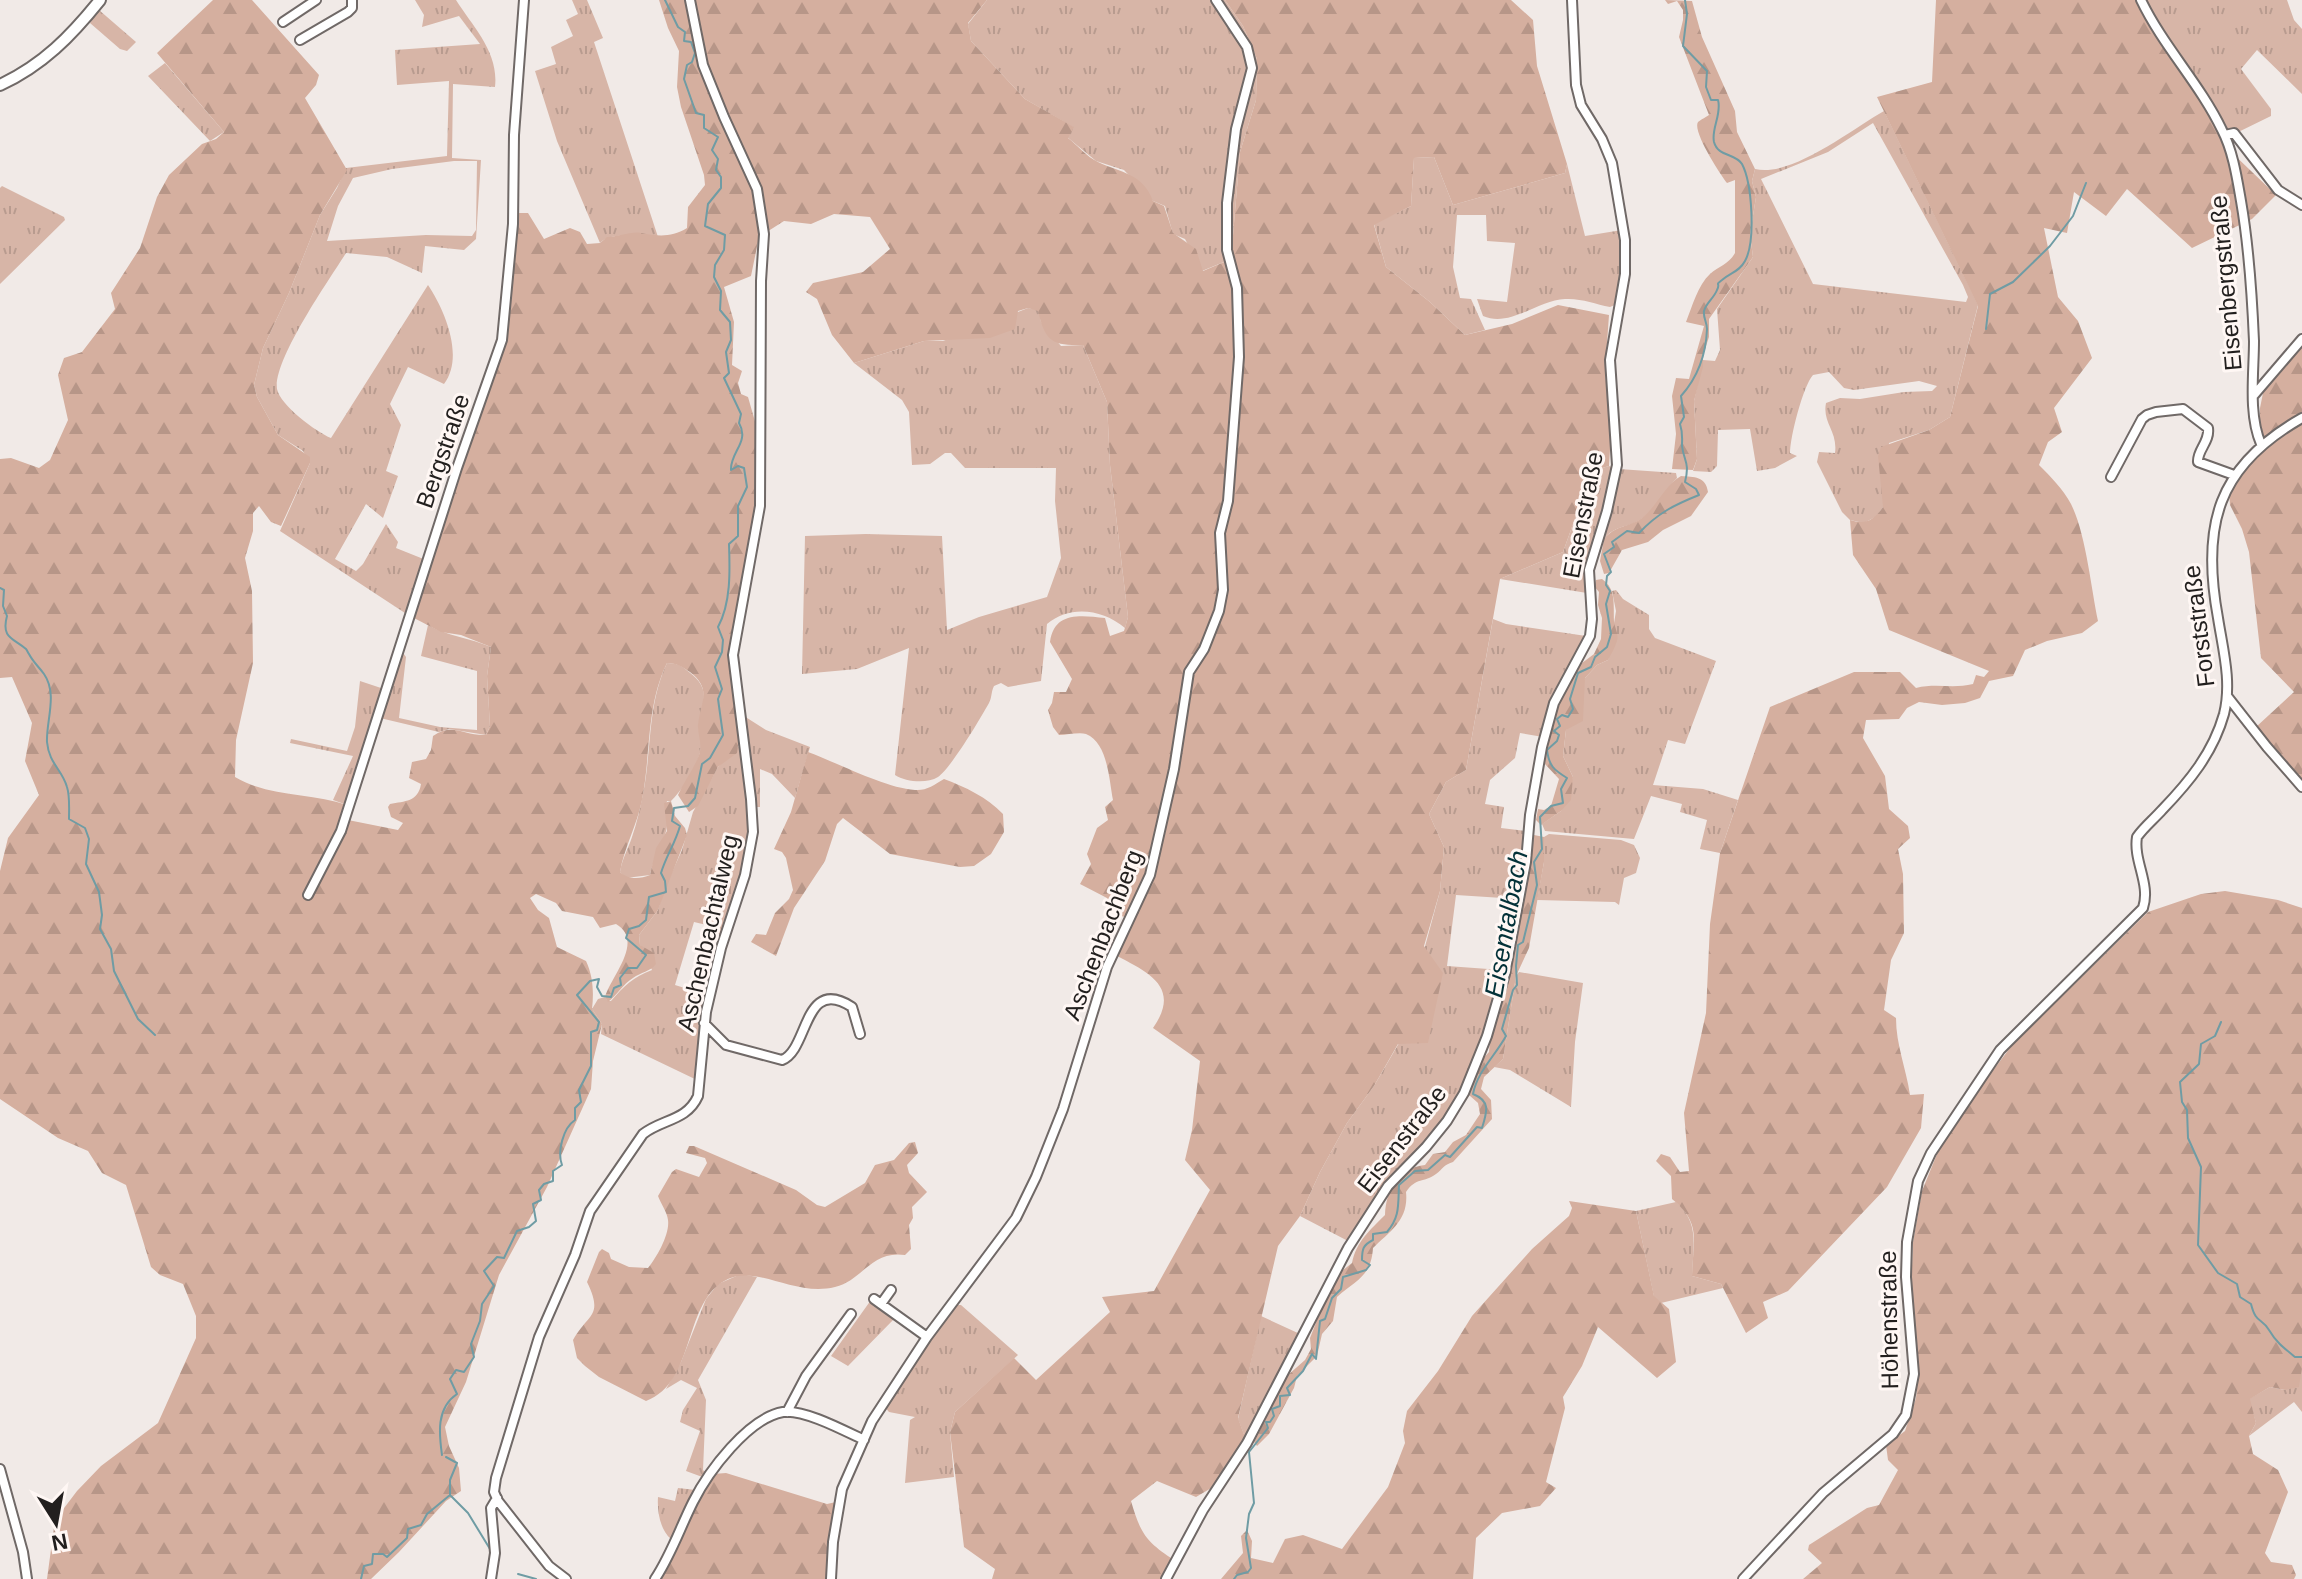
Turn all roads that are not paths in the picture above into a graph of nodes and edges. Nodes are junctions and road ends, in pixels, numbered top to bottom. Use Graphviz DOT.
graph roads {
  1 [pos="100,0"];
  2 [pos="316,0"];
  3 [pos="352,0"];
  4 [pos="524,0"];
  5 [pos="690,0"];
  6 [pos="1216,0"];
  7 [pos="1572,0"];
  8 [pos="2141,0"];
  9 [pos="283,22"];
  10 [pos="300,40"];
  11 [pos="0,85"];
  12 [pos="2225,135"];
  13 [pos="2302,205"];
  14 [pos="2302,339"];
  15 [pos="2254,395"];
  16 [pos="2302,418"];
  17 [pos="2261,444"];
  18 [pos="2234,475"];
  19 [pos="2111,477"];
  20 [pos="2227,696"];
  21 [pos="2302,787"];
  22 [pos="2137,837"];
  23 [pos="308,895"];
  24 [pos="704,1023"];
  25 [pos="860,1034"];
  26 [pos="891,1290"];
  27 [pos="851,1314"];
  28 [pos="927,1337"];
  29 [pos="787,1412"];
  30 [pos="864,1440"];
  31 [pos="0,1469"];
  32 [pos="496,1495"];
  33 [pos="27,1579"];
  34 [pos="491,1579"];
  35 [pos="566,1579"];
  36 [pos="655,1579"];
  37 [pos="831,1579"];
  38 [pos="1166,1579"];
  39 [pos="1743,1579"];
  1 -- 11 [label="main road"];
  2 -- 9 [label="street"];
  3 -- 10 [label="street"];
  4 -- 23 [label="street, Bergstraße"];
  5 -- 24 [label="street, Aschenbachtalweg"];
  6 -- 28 [label="street, Aschenbachberg"];
  7 -- 38 [label="street, Eisenstraße"];
  8 -- 12 [label="street, Eisenbergstraße"];
  12 -- 13 [label="street"];
  12 -- 15 [label="street, Eisenbergstraße"];
  14 -- 15 [label="street"];
  15 -- 17 [label="street, Eisenbergstraße"];
  16 -- 17 [label="street, Forststraße"];
  17 -- 18 [label="street, Forststraße"];
  18 -- 19 [label="street"];
  18 -- 20 [label="street, Forststraße"];
  20 -- 21 [label="street"];
  20 -- 22 [label="street, Forststraße"];
  22 -- 39 [label="street, Höhenstraße"];
  24 -- 25 [label="street"];
  24 -- 32 [label="street, Aschenbachtalweg"];
  26 -- 28 [label="street"];
  27 -- 29 [label="street"];
  28 -- 30 [label="street, Aschenbachberg"];
  29 -- 30 [label="street"];
  29 -- 36 [label="street"];
  30 -- 37 [label="street, Aschenbachberg"];
  31 -- 33 [label="street"];
  32 -- 34 [label="street"];
  32 -- 35 [label="street"];
}
